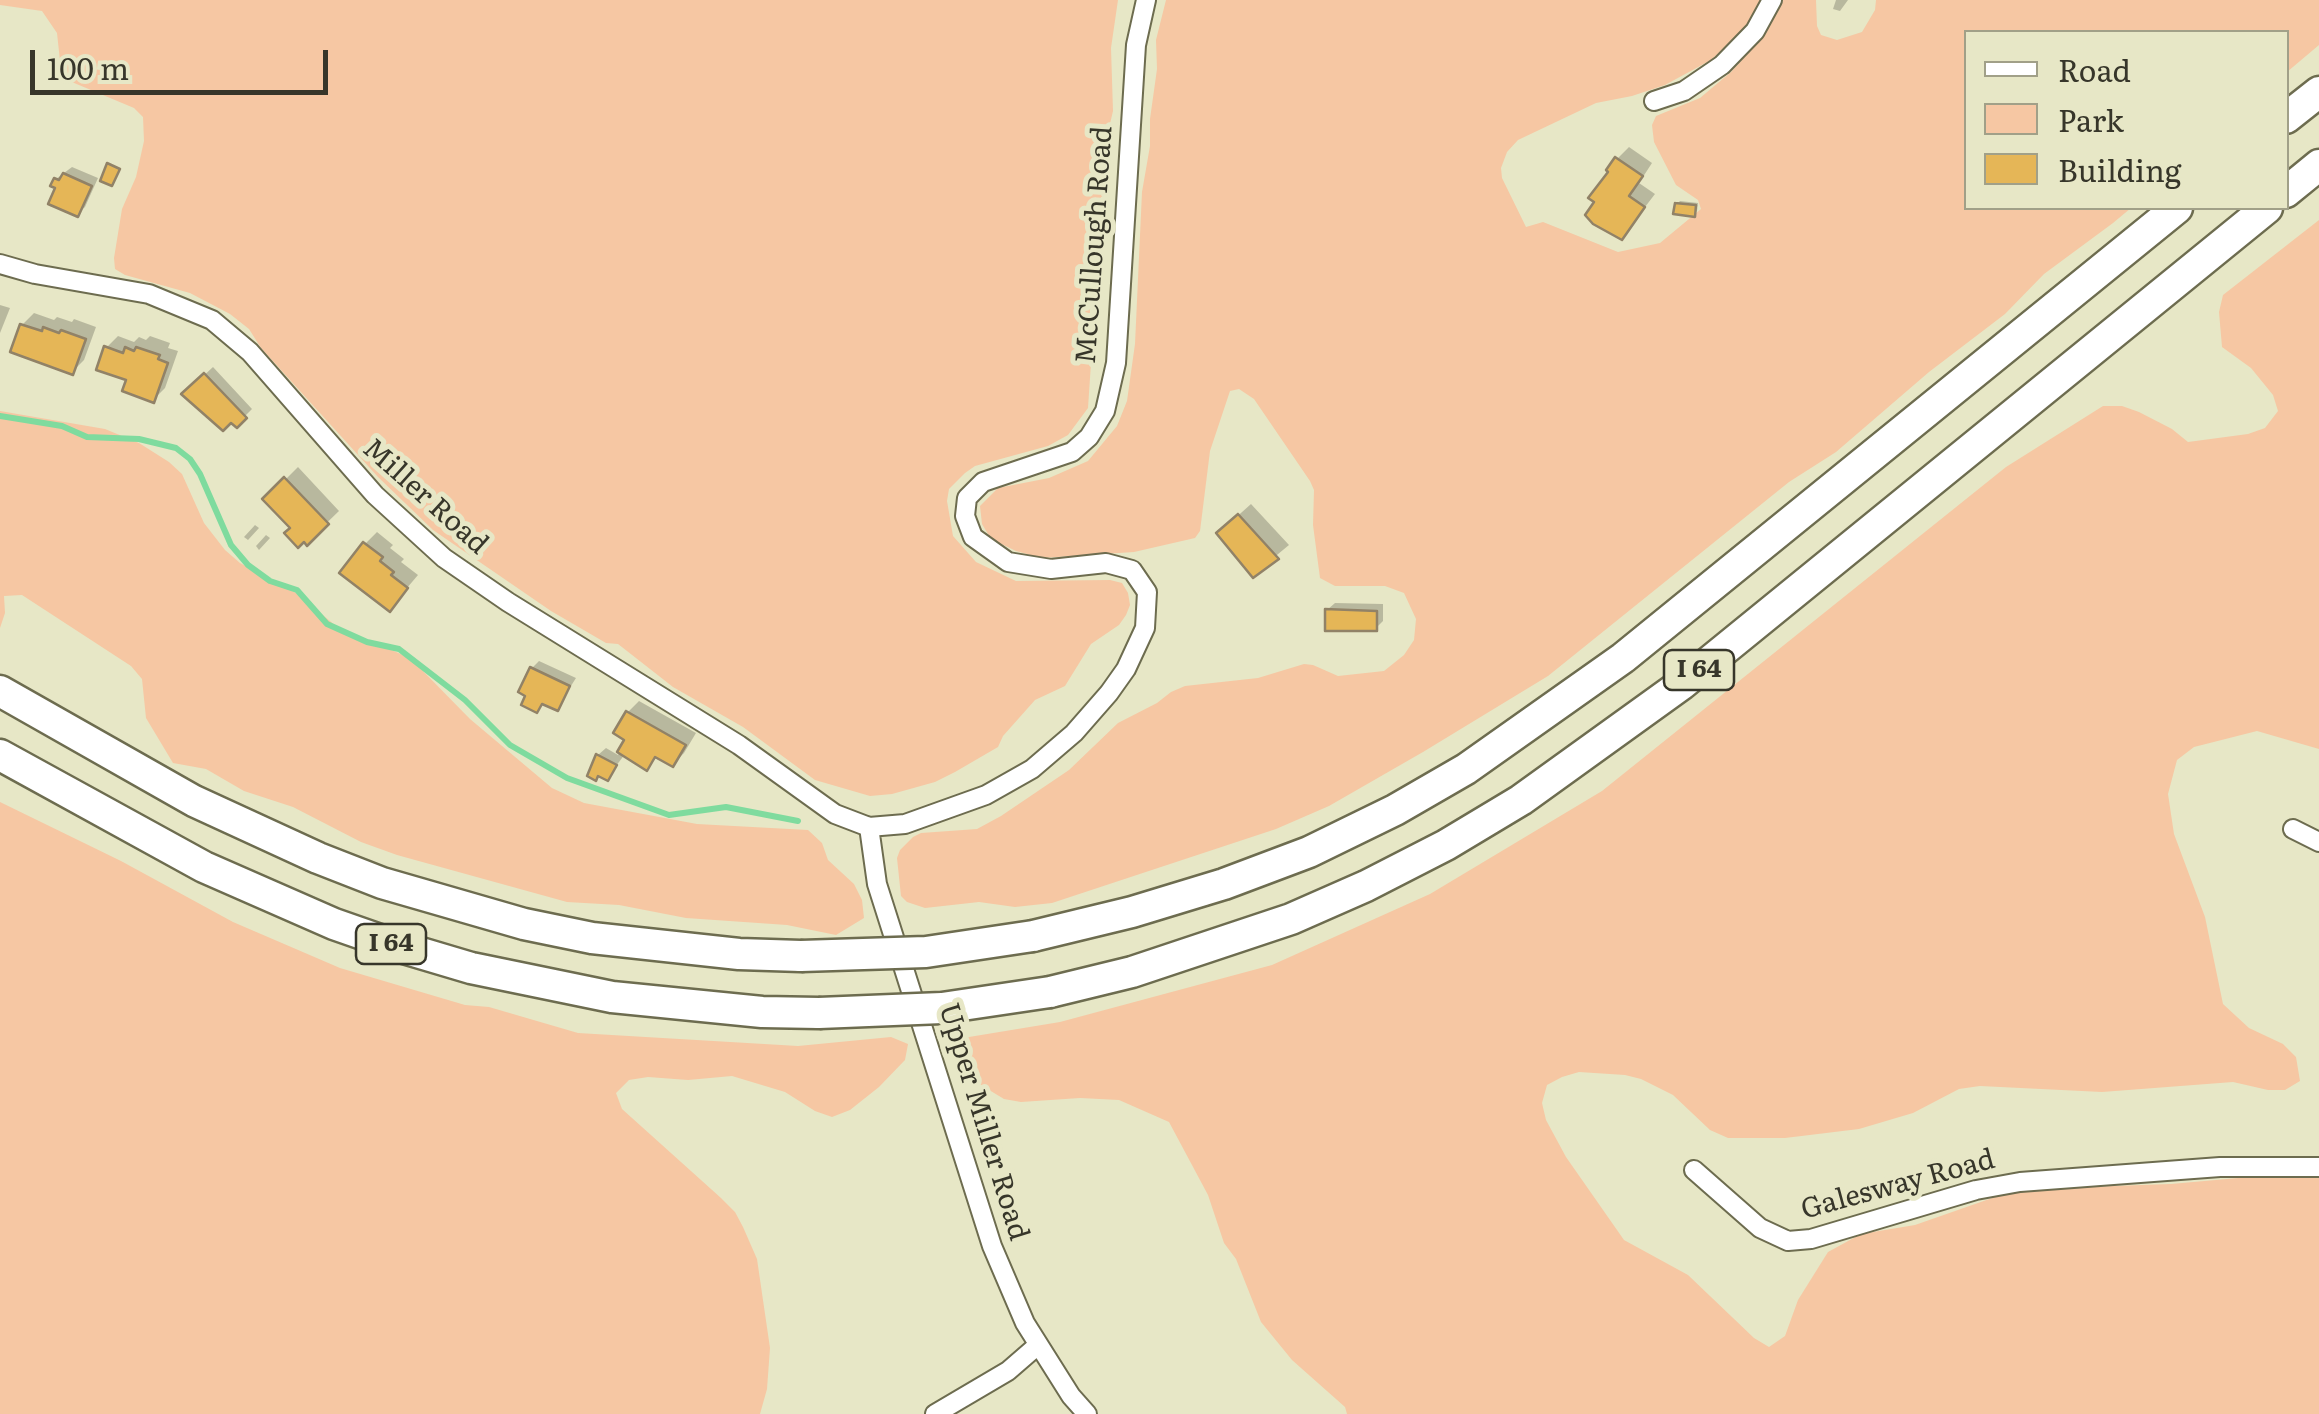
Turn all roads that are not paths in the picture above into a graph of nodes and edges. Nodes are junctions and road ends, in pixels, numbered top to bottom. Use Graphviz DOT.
graph roads {
  1 [pos="1146,0"];
  2 [pos="1772,0"];
  3 [pos="2319,92"];
  4 [pos="1654,102"];
  5 [pos="2289,116"];
  6 [pos="2319,165"];
  7 [pos="2289,190"];
  8 [pos="2175,210"];
  9 [pos="2265,210"];
  10 [pos="0,264"];
  11 [pos="0,691"];
  12 [pos="0,756"];
  13 [pos="868,827"];
  14 [pos="2294,829"];
  15 [pos="2319,842"];
  16 [pos="2319,1167"];
  17 [pos="1694,1170"];
  18 [pos="1038,1345"];
  19 [pos="935,1414"];
  20 [pos="1087,1414"];
  1 -- 13 [label="street, McCullough Road"];
  2 -- 4 [label="street"];
  3 -- 5 [label="highway"];
  6 -- 7 [label="highway"];
  8 -- 11 [label="highway, I 64, bridge"];
  9 -- 12 [label="highway, I 64, bridge"];
  10 -- 13 [label="street, Miller Road"];
  13 -- 18 [label="street, Upper Miller Road"];
  14 -- 15 [label="street"];
  16 -- 17 [label="street, Galesway Road"];
  18 -- 19 [label="street"];
  18 -- 20 [label="street, Upper Miller Road"];
}
